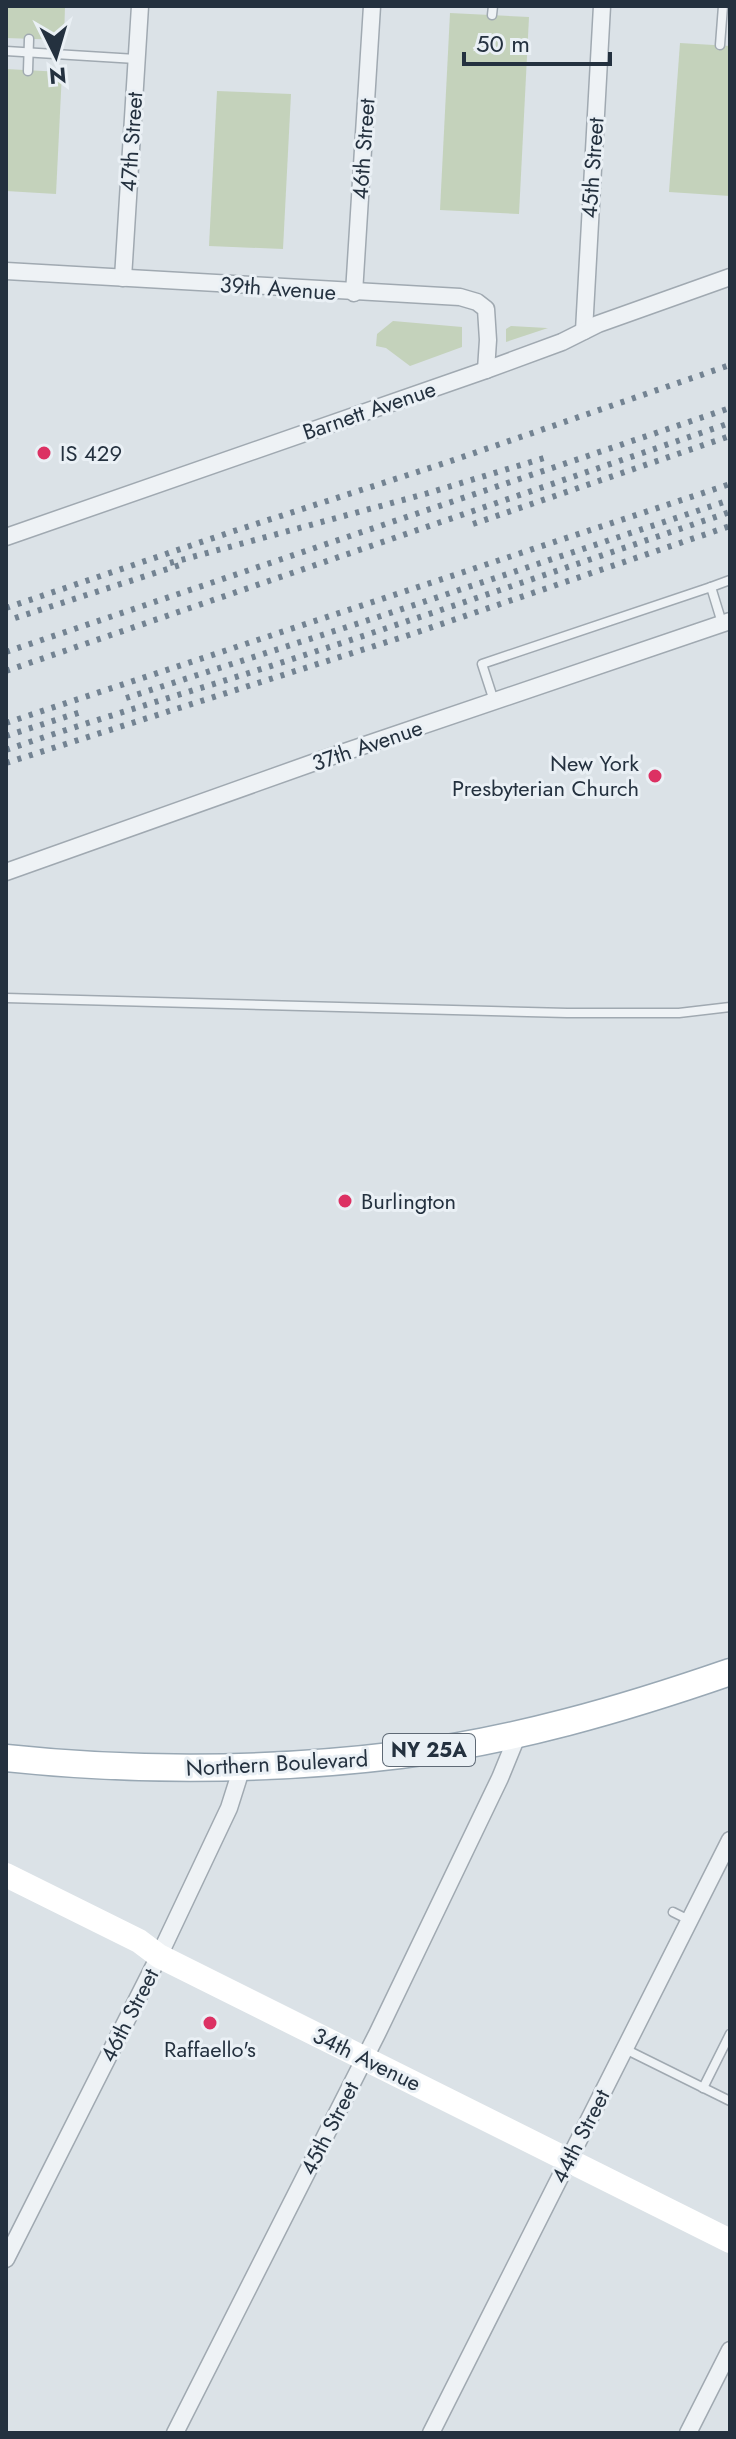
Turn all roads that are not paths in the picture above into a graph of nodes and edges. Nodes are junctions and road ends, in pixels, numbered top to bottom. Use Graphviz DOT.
graph roads {
  1 [pos="140,6"];
  2 [pos="372,6"];
  3 [pos="602,6"];
  4 [pos="723,6"];
  5 [pos="29,39"];
  6 [pos="720,45"];
  7 [pos="6,51"];
  8 [pos="29,52"];
  9 [pos="136,59"];
  10 [pos="28,71"];
  11 [pos="6,271"];
  12 [pos="730,277"];
  13 [pos="123,278"];
  14 [pos="354,293"];
  15 [pos="584,331"];
  16 [pos="486,370"];
  17 [pos="6,537"];
  18 [pos="730,580"];
  19 [pos="711,587"];
  20 [pos="726,622"];
  21 [pos="494,701"];
  22 [pos="6,872"];
  23 [pos="6,998"];
  24 [pos="730,1007"];
  25 [pos="730,1672"];
  26 [pos="518,1734"];
  27 [pos="6,1758"];
  28 [pos="242,1767"];
  29 [pos="730,1840"];
  30 [pos="6,1875"];
  31 [pos="673,1912"];
  32 [pos="690,1920"];
  33 [pos="159,1956"];
  34 [pos="730,2034"];
  35 [pos="625,2049"];
  36 [pos="364,2058"];
  37 [pos="703,2088"];
  38 [pos="730,2101"];
  39 [pos="569,2160"];
  40 [pos="730,2241"];
  41 [pos="6,2259"];
  42 [pos="730,2350"];
  43 [pos="175,2433"];
  44 [pos="431,2433"];
  45 [pos="688,2433"];
  1 -- 9 [label="street, 47th Street"];
  2 -- 14 [label="street, 46th Street"];
  3 -- 15 [label="street, 45th Street"];
  4 -- 6 [label="lane"];
  5 -- 8 [label="lane"];
  7 -- 8 [label="lane"];
  8 -- 9 [label="lane"];
  8 -- 10 [label="lane"];
  9 -- 13 [label="street, 47th Street"];
  11 -- 13 [label="street, 39th Avenue"];
  12 -- 15 [label="street, Barnett Avenue"];
  13 -- 14 [label="street, 39th Avenue"];
  14 -- 16 [label="street, 39th Avenue"];
  15 -- 16 [label="street, Barnett Avenue"];
  16 -- 17 [label="street, Barnett Avenue"];
  18 -- 19 [label="lane"];
  19 -- 20 [label="lane"];
  19 -- 21 [label="lane"];
  20 -- 21 [label="street, 37th Avenue"];
  21 -- 22 [label="street, 37th Avenue"];
  23 -- 24 [label="lane"];
  25 -- 26 [label="main road, Northern Boulevard / NY 25A"];
  26 -- 28 [label="main road, Northern Boulevard / NY 25A"];
  26 -- 36 [label="street, 45th Street"];
  27 -- 28 [label="main road, Northern Boulevard / NY 25A"];
  28 -- 33 [label="street, 46th Street"];
  29 -- 32 [label="street, 44th Street"];
  30 -- 33 [label="street, 34th Avenue"];
  31 -- 32 [label="lane"];
  32 -- 35 [label="street, 44th Street"];
  33 -- 36 [label="street, 34th Avenue"];
  33 -- 41 [label="street, 46th Street"];
  34 -- 37 [label="lane"];
  35 -- 37 [label="lane"];
  35 -- 39 [label="street, 44th Street"];
  36 -- 39 [label="street, 34th Avenue"];
  36 -- 43 [label="street, 45th Street"];
  37 -- 38 [label="lane"];
  39 -- 40 [label="street, 34th Avenue"];
  39 -- 44 [label="street, 44th Street"];
  42 -- 45 [label="street"];
}
